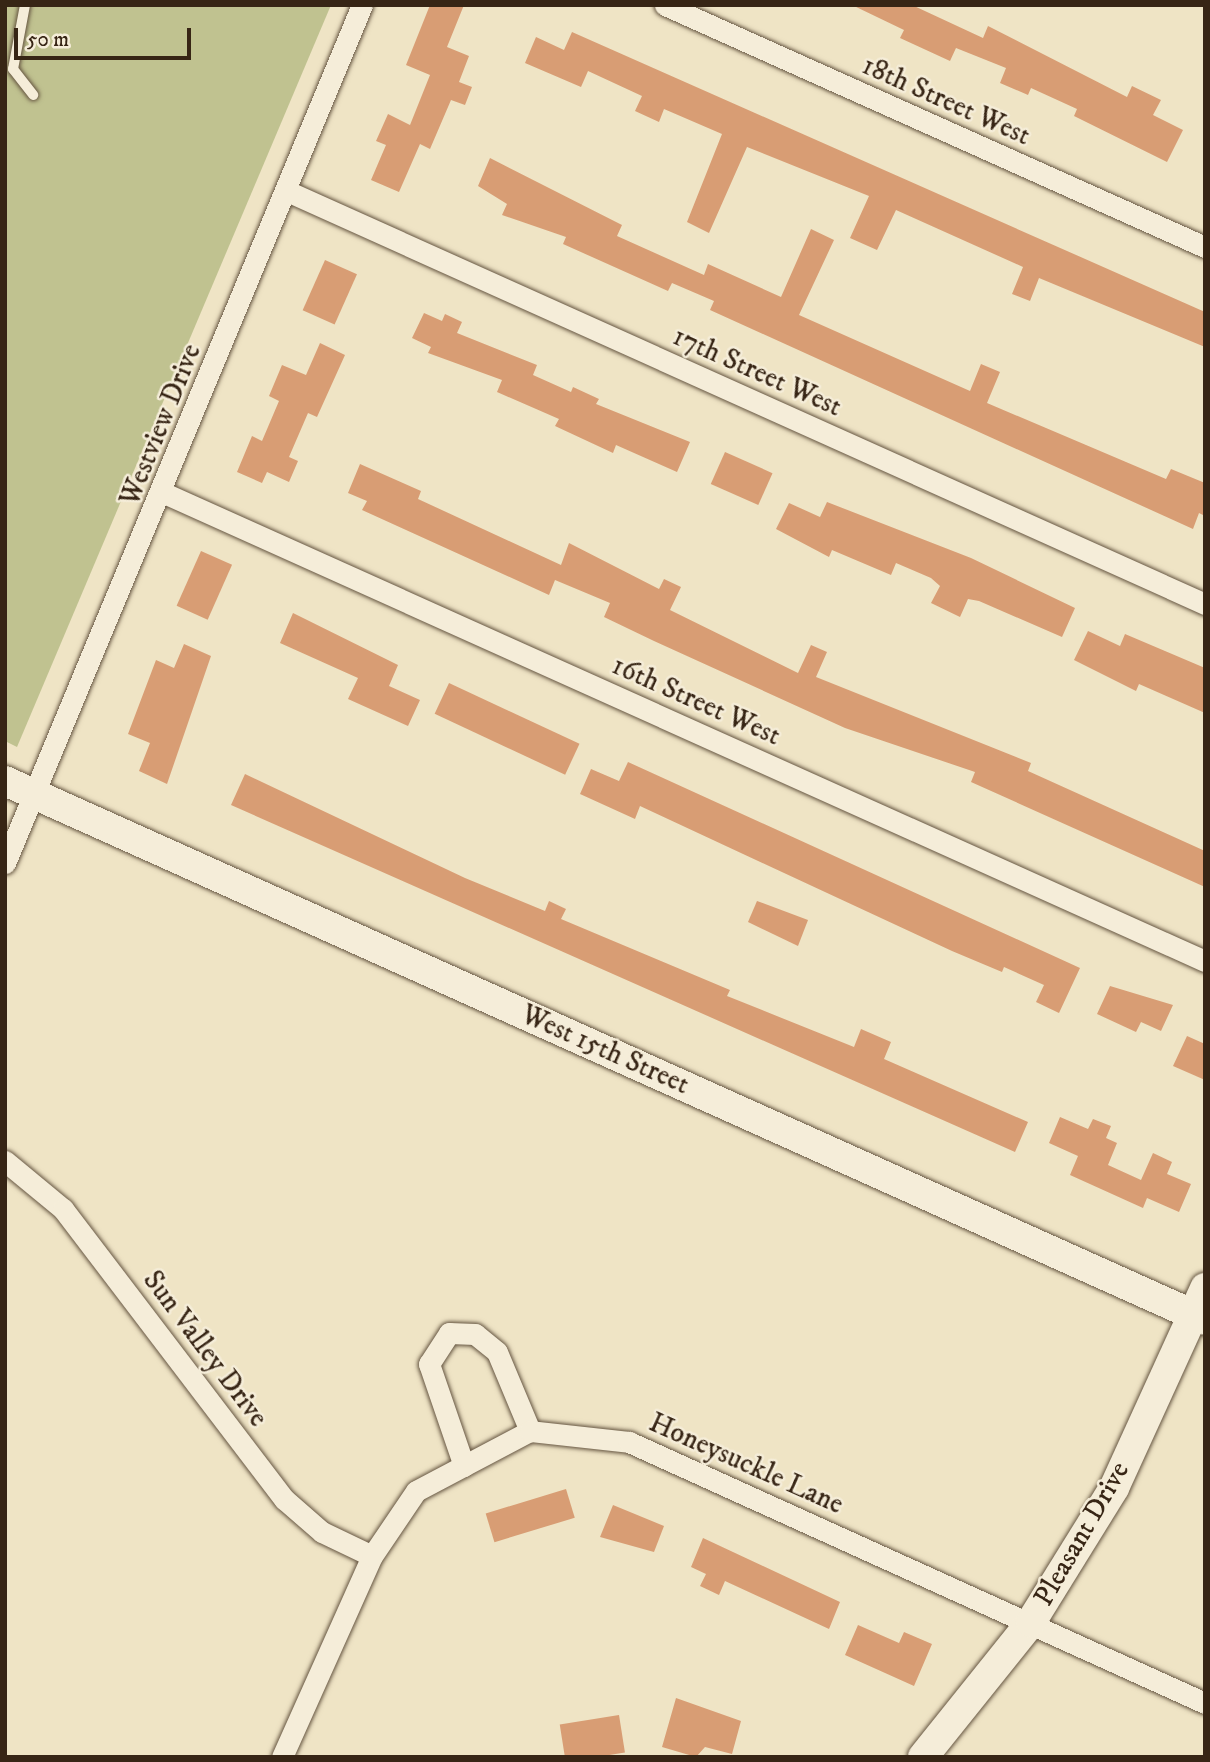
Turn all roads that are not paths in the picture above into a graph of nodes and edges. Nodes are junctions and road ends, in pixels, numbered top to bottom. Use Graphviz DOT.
graph roads {
  1 [pos="25,5"];
  2 [pos="362,5"];
  3 [pos="665,5"];
  4 [pos="33,95"];
  5 [pos="287,191"];
  6 [pos="1205,247"];
  7 [pos="164,493"];
  8 [pos="1205,604"];
  9 [pos="5,780"];
  10 [pos="36,794"];
  11 [pos="5,863"];
  12 [pos="1205,961"];
  13 [pos="5,1160"];
  14 [pos="1201,1308"];
  15 [pos="530,1431"];
  16 [pos="464,1466"];
  17 [pos="372,1556"];
  18 [pos="1031,1622"];
  19 [pos="1205,1703"];
  20 [pos="282,1757"];
  21 [pos="923,1757"];
  1 -- 4 [label="lane"];
  2 -- 5 [label="street, Westview Drive"];
  3 -- 6 [label="street, 18th Street West"];
  5 -- 7 [label="street, Westview Drive"];
  5 -- 8 [label="street, 17th Street West"];
  7 -- 10 [label="street, Westview Drive"];
  7 -- 12 [label="street, 16th Street West"];
  9 -- 10 [label="street, West 15th Street"];
  10 -- 11 [label="street, Westview Drive"];
  10 -- 14 [label="street, West 15th Street"];
  13 -- 17 [label="street, Sun Valley Drive"];
  14 -- 18 [label="street, Pleasant Drive"];
  15 -- 16 [label="street"];
  15 -- 16 [label="street"];
  15 -- 18 [label="street, Honeysuckle Lane"];
  16 -- 17 [label="street"];
  17 -- 20 [label="street"];
  18 -- 19 [label="street, Honeysuckle Lane"];
  18 -- 21 [label="street, Pleasant Drive"];
}
